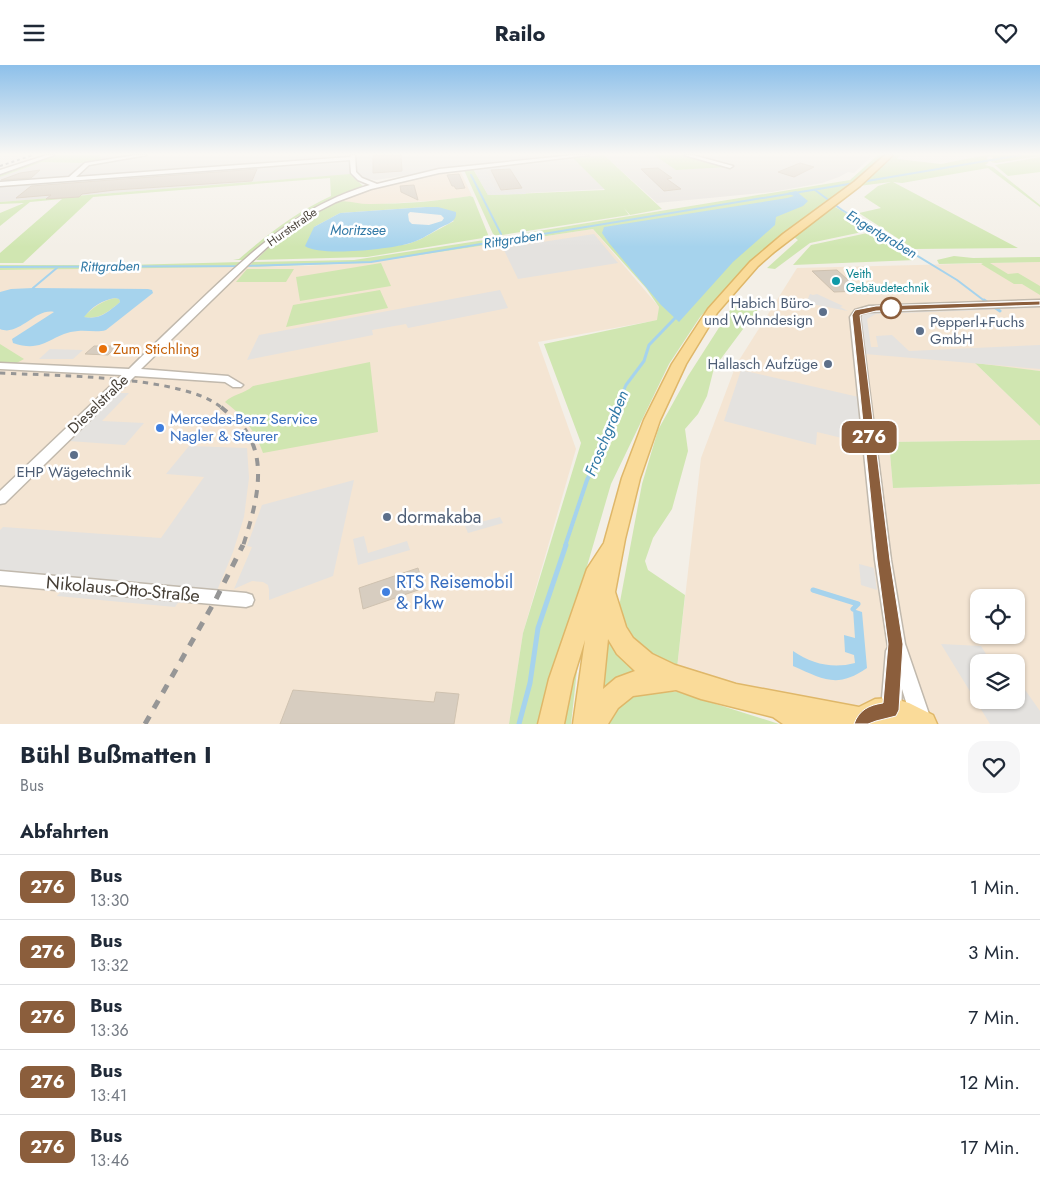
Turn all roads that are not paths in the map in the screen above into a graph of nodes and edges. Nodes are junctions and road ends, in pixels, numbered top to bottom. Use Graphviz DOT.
graph roads {
  1 [pos="373,186"];
  2 [pos="854,186"];
  3 [pos="243,266"];
  4 [pos="1040,303"];
  5 [pos="0,366"];
  6 [pos="130,373"];
  7 [pos="237,385"];
  8 [pos="0,499"];
  9 [pos="614,545"];
  10 [pos="0,578"];
  11 [pos="605,592"];
  12 [pos="246,600"];
  13 [pos="896,644"];
  14 [pos="674,679"];
  15 [pos="770,704"];
  16 [pos="891,710"];
  17 [pos="863,722"];
  18 [pos="923,723"];
  19 [pos="551,724"];
  20 [pos="586,724"];
  21 [pos="594,724"];
  22 [pos="809,724"];
  1 -- 3 [label="street, Hurststraße"];
  2 -- 9 [label="main road"];
  3 -- 6 [label="street, Dieselstraße"];
  4 -- 13 [label="street"];
  5 -- 6 [label="street"];
  6 -- 7 [label="street"];
  6 -- 8 [label="street, Dieselstraße"];
  9 -- 11 [label="main road"];
  9 -- 19 [label="main road"];
  10 -- 12 [label="street, Nikolaus-Otto-Straße"];
  11 -- 14 [label="main road"];
  11 -- 20 [label="main road"];
  13 -- 16 [label="street"];
  13 -- 18 [label="street"];
  14 -- 15 [label="main road"];
  14 -- 21 [label="main road"];
  15 -- 17 [label="main road"];
  15 -- 22 [label="main road"];
  16 -- 17 [label="main road"];
  16 -- 18 [label="main road"];
}
